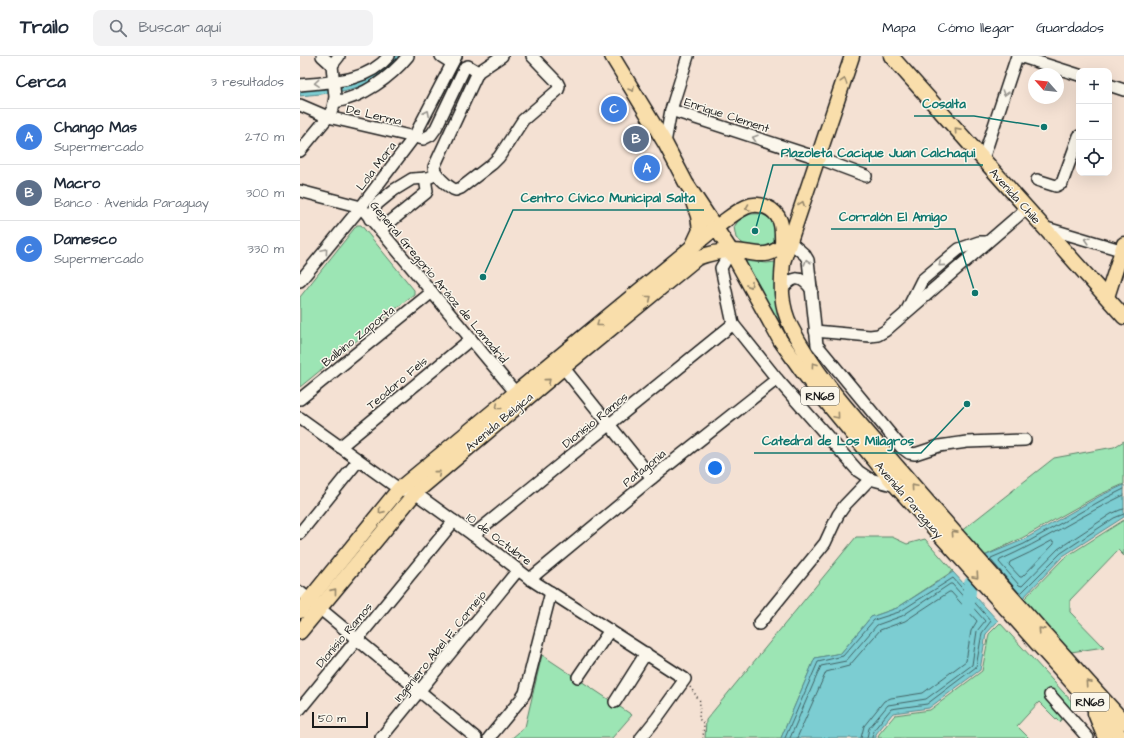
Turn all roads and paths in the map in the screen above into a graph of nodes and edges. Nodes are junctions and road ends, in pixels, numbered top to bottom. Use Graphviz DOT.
graph roads {
  1 [pos="322,56"];
  2 [pos="389,56"];
  3 [pos="408,56"];
  4 [pos="441,56"];
  5 [pos="502,56"];
  6 [pos="532,56"];
  7 [pos="612,56"];
  8 [pos="688,56"];
  9 [pos="852,56"];
  10 [pos="891,56"];
  11 [pos="1018,56"];
  12 [pos="454,59"];
  13 [pos="335,60"];
  14 [pos="478,72"];
  15 [pos="1076,74"];
  16 [pos="333,82"];
  17 [pos="300,85"];
  18 [pos="1112,86"];
  19 [pos="1124,90"];
  20 [pos="335,100"];
  21 [pos="300,105"];
  22 [pos="671,110"];
  23 [pos="328,117"];
  24 [pos="414,137"];
  25 [pos="1078,140"];
  26 [pos="665,143"];
  27 [pos="300,151"];
  28 [pos="818,158"];
  29 [pos="983,160"];
  30 [pos="437,174"];
  31 [pos="866,176"];
  32 [pos="425,178"];
  33 [pos="1037,180"];
  34 [pos="686,183"];
  35 [pos="300,191"];
  36 [pos="361,207"];
  37 [pos="1027,208"];
  38 [pos="370,219"];
  39 [pos="1043,227"];
  40 [pos="715,228"];
  41 [pos="380,230"];
  42 [pos="786,244"];
  43 [pos="690,249"];
  44 [pos="1123,249"];
  45 [pos="731,251"];
  46 [pos="304,269"];
  47 [pos="300,281"];
  48 [pos="812,290"];
  49 [pos="781,291"];
  50 [pos="432,292"];
  51 [pos="1107,297"];
  52 [pos="1124,317"];
  53 [pos="733,324"];
  54 [pos="815,332"];
  55 [pos="471,339"];
  56 [pos="560,363"];
  57 [pos="777,379"];
  58 [pos="519,397"];
  59 [pos="300,399"];
  60 [pos="300,418"];
  61 [pos="610,425"];
  62 [pos="1025,440"];
  63 [pos="340,447"];
  64 [pos="358,461"];
  65 [pos="652,478"];
  66 [pos="870,479"];
  67 [pos="896,486"];
  68 [pos="399,489"];
  69 [pos="415,493"];
  70 [pos="454,521"];
  71 [pos="935,521"];
  72 [pos="300,533"];
  73 [pos="473,535"];
  74 [pos="518,570"];
  75 [pos="530,579"];
  76 [pos="551,592"];
  77 [pos="310,600"];
  78 [pos="300,611"];
  79 [pos="759,624"];
  80 [pos="610,630"];
  81 [pos="300,632"];
  82 [pos="358,640"];
  83 [pos="646,653"];
  84 [pos="1063,663"];
  85 [pos="578,677"];
  86 [pos="685,679"];
  87 [pos="420,692"];
  88 [pos="1050,695"];
  89 [pos="614,702"];
  90 [pos="1091,704"];
  91 [pos="300,709"];
  92 [pos="1124,722"];
  93 [pos="381,738"];
  94 [pos="476,738"];
  95 [pos="489,738"];
  96 [pos="641,738"];
  97 [pos="703,738"];
  98 [pos="1088,738"];
  99 [pos="1105,738"];
  100 [pos="1122,738"];
  1 -- 13 [label="street"];
  2 -- 16 [label="street"];
  3 -- 20 [label="street"];
  4 -- 12 [label="street"];
  5 -- 14 [label="street"];
  6 -- 30 [label="street"];
  7 -- 26 [label="main road, Avenida Paraguay, one-way"];
  8 -- 22 [label="street"];
  28 -- 9 [label="main road, Avenida Paraguay, one-way"];
  29 -- 10 [label="main road, Avenida Chile, one-way"];
  11 -- 15 [label="street"];
  11 -- 29 [label="street, one-way"];
  24 -- 12 [label="street, Lola Mora, one-way"];
  13 -- 16 [label="street"];
  14 -- 24 [label="street"];
  14 -- 30 [label="street"];
  16 -- 17 [label="street, one-way"];
  16 -- 20 [label="street"];
  18 -- 19 [label="street"];
  20 -- 23 [label="street"];
  21 -- 23 [label="street, De Lerma"];
  22 -- 26 [label="street"];
  28 -- 22 [label="street, Enrique Clement, one-way"];
  23 -- 24 [label="street, De Lerma"];
  23 -- 27 [label="street"];
  24 -- 36 [label="street, Lola Mora"];
  25 -- 33 [label="street"];
  26 -- 34 [label="main road, Avenida Paraguay"];
  28 -- 31 [label="street, Enrique Clement"];
  42 -- 28 [label="main road, Avenida Paraguay, one-way"];
  29 -- 37 [label="main road, Avenida Chile"];
  30 -- 32 [label="street"];
  32 -- 38 [label="street"];
  32 -- 41 [label="street"];
  34 -- 40 [label="main road, Avenida Paraguay"];
  34 -- 43 [label="main road"];
  35 -- 36 [label="street, General Gregorio Aráoz de Lamadrid"];
  36 -- 38 [label="street, General Gregorio Aráoz de Lamadrid"];
  46 -- 36 [label="street, Lola Mora, one-way"];
  37 -- 39 [label="main road, Avenida Chile"];
  37 -- 54 [label="street"];
  38 -- 41 [label="street, General Gregorio Aráoz de Lamadrid"];
  44 -- 39 [label="street, one-way"];
  39 -- 51 [label="main road, Avenida Chile"];
  42 -- 40 [label="main road, one-way"];
  40 -- 43 [label="main road, Avenida Bélgica"];
  40 -- 45 [label="main road, Avenida Paraguay"];
  41 -- 50 [label="street, General Gregorio Aráoz de Lamadrid"];
  42 -- 45 [label="main road"];
  48 -- 42 [label="street, one-way"];
  42 -- 49 [label="main road, Avenida Paraguay / RN68"];
  43 -- 56 [label="main road, Avenida Bélgica, one-way"];
  44 -- 51 [label="main road"];
  45 -- 53 [label="street"];
  56 -- 45 [label="main road, Avenida Bélgica, one-way"];
  45 -- 67 [label="main road, Avenida Paraguay / RN68, one-way"];
  46 -- 47 [label="street, Lola Mora"];
  48 -- 49 [label="street"];
  48 -- 54 [label="street"];
  71 -- 49 [label="main road, Avenida Paraguay / RN68, one-way"];
  50 -- 55 [label="street, General Gregorio Aráoz de Lamadrid"];
  50 -- 59 [label="street, Balbino Zaporta"];
  51 -- 52 [label="main road, Avenida Chile"];
  53 -- 57 [label="street"];
  53 -- 61 [label="street, Dionisio Ramos"];
  54 -- 62 [label="street"];
  55 -- 58 [label="street, General Gregorio Aráoz de Lamadrid"];
  55 -- 63 [label="street, Teodoro Fels"];
  56 -- 58 [label="main road, Avenida Bélgica"];
  56 -- 61 [label="street"];
  57 -- 65 [label="street, Patagonia"];
  57 -- 66 [label="street"];
  58 -- 68 [label="main road, Avenida Bélgica, one-way"];
  69 -- 58 [label="main road, Avenida Bélgica, one-way"];
  60 -- 63 [label="street, 10 de Octubre"];
  61 -- 65 [label="street"];
  61 -- 73 [label="street, Dionisio Ramos"];
  63 -- 64 [label="street, 10 de Octubre"];
  64 -- 68 [label="street, 10 de Octubre"];
  64 -- 72 [label="street"];
  65 -- 75 [label="street, Patagonia"];
  66 -- 67 [label="street"];
  66 -- 79 [label="street"];
  67 -- 71 [label="main road, Avenida Paraguay / RN68"];
  68 -- 69 [label="street, 10 de Octubre"];
  68 -- 77 [label="main road, Avenida Bélgica, one-way"];
  69 -- 70 [label="street, 10 de Octubre"];
  77 -- 69 [label="main road, Avenida Bélgica, one-way"];
  70 -- 73 [label="street, 10 de Octubre"];
  70 -- 82 [label="street, Dionisio Ramos"];
  71 -- 84 [label="main road, Avenida Paraguay / RN68"];
  73 -- 74 [label="street, 10 de Octubre"];
  74 -- 75 [label="street, 10 de Octubre"];
  74 -- 87 [label="street, Ingeniero Abel F. Cornejo"];
  75 -- 76 [label="street, 10 de Octubre"];
  76 -- 80 [label="street, 10 de Octubre"];
  76 -- 95 [label="street"];
  77 -- 78 [label="main road, Avenida Bélgica"];
  77 -- 81 [label="main road, Avenida Bélgica"];
  77 -- 82 [label="street"];
  80 -- 83 [label="street, 10 de Octubre"];
  80 -- 85 [label="street"];
  82 -- 87 [label="street"];
  82 -- 91 [label="street, Dionisio Ramos"];
  83 -- 86 [label="street, 10 de Octubre"];
  83 -- 89 [label="street"];
  84 -- 90 [label="main road, Avenida Paraguay / RN68"];
  92 -- 84 [label="main road, Avenida Paraguay / RN68, one-way"];
  86 -- 96 [label="street"];
  86 -- 97 [label="path"];
  87 -- 93 [label="street, Ingeniero Abel F. Cornejo"];
  87 -- 94 [label="street"];
  88 -- 98 [label="street"];
  90 -- 99 [label="main road"];
  90 -- 100 [label="main road, Avenida Paraguay / RN68"];
}
